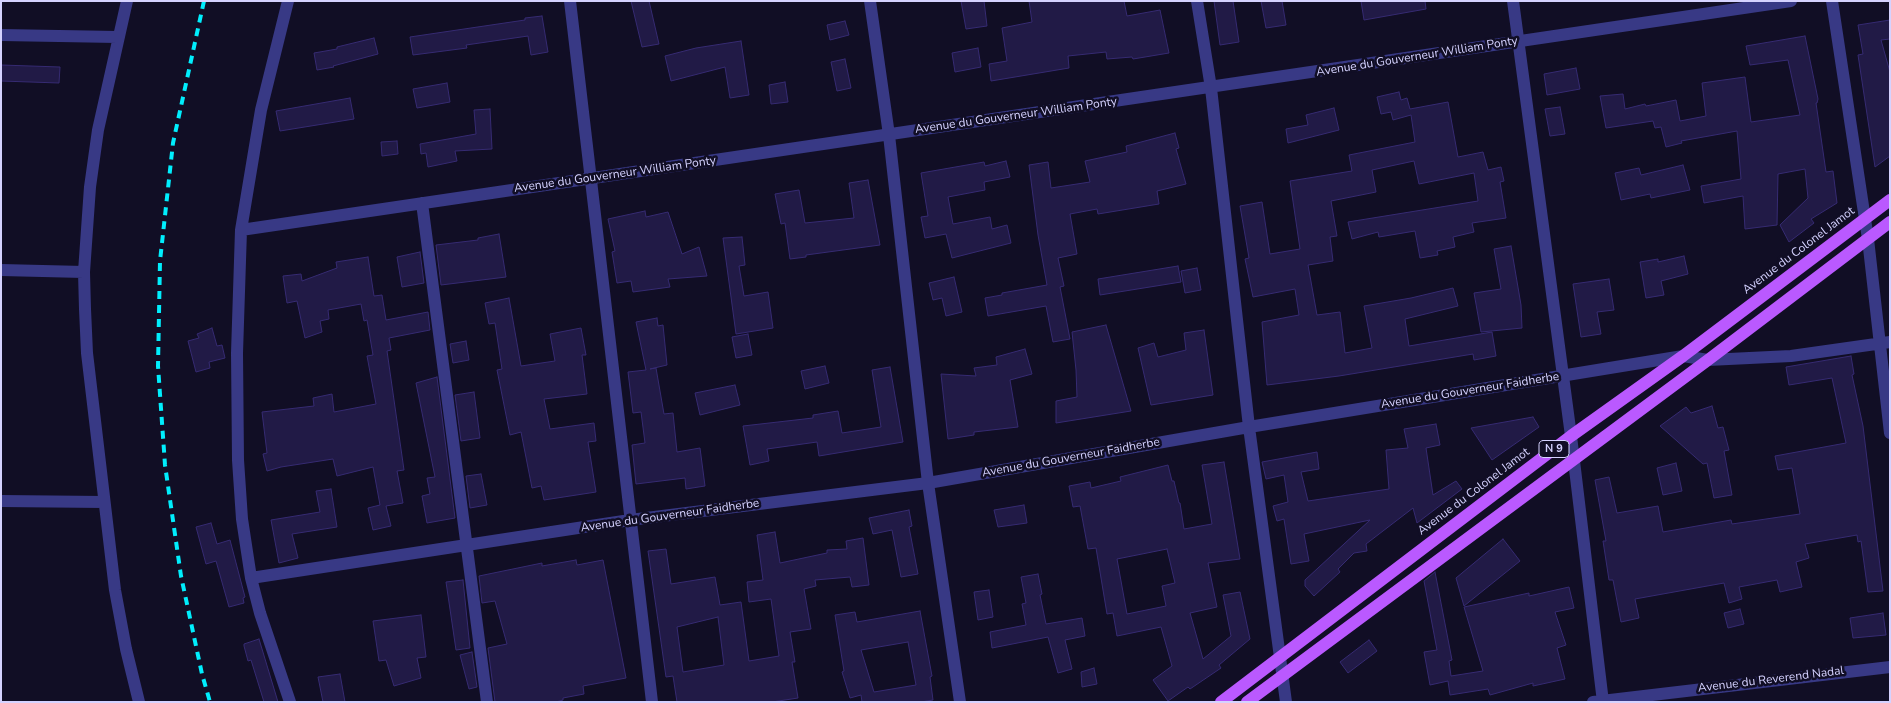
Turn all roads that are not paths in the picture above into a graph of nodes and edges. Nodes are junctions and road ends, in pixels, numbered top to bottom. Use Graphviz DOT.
graph roads {
  1 [pos="127,1"];
  2 [pos="288,1"];
  3 [pos="570,1"];
  4 [pos="870,1"];
  5 [pos="1197,1"];
  6 [pos="1512,1"];
  7 [pos="1791,1"];
  8 [pos="1832,1"];
  9 [pos="1,35"];
  10 [pos="118,37"];
  11 [pos="1518,42"];
  12 [pos="1210,88"];
  13 [pos="889,135"];
  14 [pos="590,179"];
  15 [pos="1890,200"];
  16 [pos="422,203"];
  17 [pos="1865,219"];
  18 [pos="1890,222"];
  19 [pos="241,230"];
  20 [pos="1868,239"];
  21 [pos="1,270"];
  22 [pos="84,272"];
  23 [pos="1884,343"];
  24 [pos="1683,356"];
  25 [pos="1708,360"];
  26 [pos="1562,377"];
  27 [pos="1249,427"];
  28 [pos="1890,432"];
  29 [pos="1571,436"];
  30 [pos="1573,460"];
  31 [pos="928,483"];
  32 [pos="1,502"];
  33 [pos="104,502"];
  34 [pos="630,520"];
  35 [pos="467,545"];
  36 [pos="251,578"];
  37 [pos="1281,657"];
  38 [pos="1890,667"];
  39 [pos="1283,675"];
  40 [pos="1600,701"];
  41 [pos="138,702"];
  42 [pos="290,702"];
  43 [pos="487,702"];
  44 [pos="652,702"];
  45 [pos="960,702"];
  46 [pos="1221,702"];
  47 [pos="1247,702"];
  48 [pos="1286,702"];
  1 -- 10 [label="street"];
  2 -- 19 [label="street"];
  3 -- 14 [label="street"];
  4 -- 13 [label="street"];
  5 -- 12 [label="street"];
  6 -- 11 [label="street"];
  7 -- 11 [label="street, Avenue du Gouverneur William Ponty"];
  8 -- 17 [label="street"];
  9 -- 10 [label="street"];
  10 -- 22 [label="street"];
  11 -- 12 [label="street, Avenue du Gouverneur William Ponty"];
  11 -- 26 [label="street"];
  12 -- 13 [label="street, Avenue du Gouverneur William Ponty"];
  12 -- 27 [label="street"];
  13 -- 14 [label="street, Avenue du Gouverneur William Ponty"];
  13 -- 31 [label="street"];
  14 -- 16 [label="street, Avenue du Gouverneur William Ponty"];
  14 -- 34 [label="street"];
  15 -- 17 [label="main road, Avenue du Colonel Jamot / N 9"];
  16 -- 19 [label="street, Avenue du Gouverneur William Ponty"];
  16 -- 35 [label="street"];
  17 -- 20 [label="street"];
  17 -- 24 [label="main road, Avenue du Colonel Jamot / N 9"];
  18 -- 20 [label="main road, N 9"];
  19 -- 36 [label="street"];
  20 -- 23 [label="street"];
  20 -- 25 [label="main road, N 9"];
  21 -- 22 [label="street"];
  22 -- 33 [label="street"];
  23 -- 25 [label="street, Avenue du Gouverneur Faidherbe"];
  23 -- 28 [label="street"];
  24 -- 25 [label="street, Avenue du Gouverneur Faidherbe"];
  24 -- 26 [label="street, Avenue du Gouverneur Faidherbe"];
  24 -- 29 [label="main road, Avenue du Colonel Jamot / N 9"];
  25 -- 30 [label="main road, N 9"];
  26 -- 27 [label="street, Avenue du Gouverneur Faidherbe"];
  26 -- 29 [label="street"];
  27 -- 31 [label="street, Avenue du Gouverneur Faidherbe"];
  27 -- 37 [label="street"];
  29 -- 30 [label="street"];
  29 -- 37 [label="main road, Avenue du Colonel Jamot / N 9"];
  30 -- 39 [label="main road, N 9"];
  30 -- 40 [label="street"];
  31 -- 34 [label="street, Avenue du Gouverneur Faidherbe"];
  31 -- 45 [label="street"];
  32 -- 33 [label="street"];
  33 -- 41 [label="street"];
  34 -- 35 [label="street, Avenue du Gouverneur Faidherbe"];
  34 -- 44 [label="street"];
  35 -- 36 [label="street, Avenue du Gouverneur Faidherbe"];
  35 -- 43 [label="street"];
  36 -- 42 [label="street"];
  37 -- 39 [label="street"];
  37 -- 46 [label="main road, Avenue du Colonel Jamot / N 9"];
  38 -- 40 [label="street, Avenue du Reverend Nadal"];
  39 -- 47 [label="main road, N 9"];
  39 -- 48 [label="street"];
}
